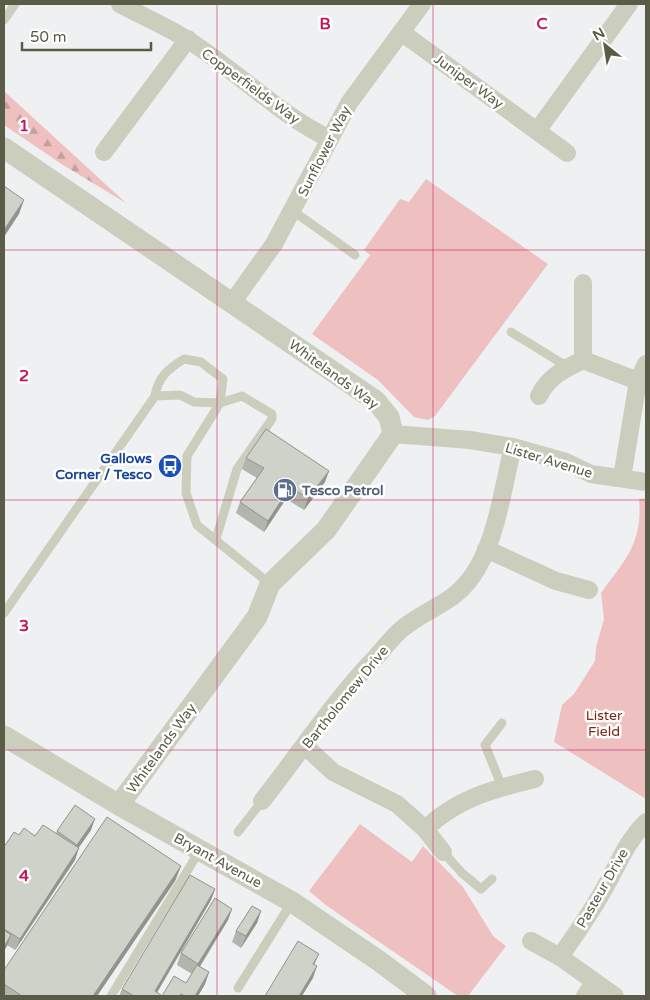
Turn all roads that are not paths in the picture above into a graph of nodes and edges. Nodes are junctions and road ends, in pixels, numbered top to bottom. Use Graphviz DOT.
graph roads {
  1 [pos="15,4"];
  2 [pos="120,4"];
  3 [pos="422,4"];
  4 [pos="629,4"];
  5 [pos="4,20"];
  6 [pos="401,32"];
  7 [pos="188,39"];
  8 [pos="537,131"];
  9 [pos="330,139"];
  10 [pos="4,148"];
  11 [pos="104,152"];
  12 [pos="567,153"];
  13 [pos="293,211"];
  14 [pos="355,255"];
  15 [pos="583,283"];
  16 [pos="232,303"];
  17 [pos="511,332"];
  18 [pos="575,364"];
  19 [pos="646,364"];
  20 [pos="638,381"];
  21 [pos="154,396"];
  22 [pos="540,396"];
  23 [pos="220,403"];
  24 [pos="393,434"];
  25 [pos="513,447"];
  26 [pos="622,478"];
  27 [pos="646,482"];
  28 [pos="216,539"];
  29 [pos="486,549"];
  30 [pos="270,584"];
  31 [pos="589,590"];
  32 [pos="4,613"];
  33 [pos="502,723"];
  34 [pos="4,737"];
  35 [pos="305,746"];
  36 [pos="535,779"];
  37 [pos="502,787"];
  38 [pos="262,801"];
  39 [pos="119,805"];
  40 [pos="646,822"];
  41 [pos="425,829"];
  42 [pos="238,832"];
  43 [pos="200,850"];
  44 [pos="443,852"];
  45 [pos="492,879"];
  46 [pos="292,902"];
  47 [pos="530,942"];
  48 [pos="560,957"];
  49 [pos="238,988"];
  50 [pos="590,989"];
  51 [pos="111,996"];
  52 [pos="426,996"];
  53 [pos="615,996"];
  1 -- 5 [label="lane"];
  2 -- 7 [label="street, Copperfields Way"];
  3 -- 6 [label="street, Sunflower Way"];
  4 -- 8 [label="street"];
  6 -- 8 [label="street, Juniper Way"];
  6 -- 9 [label="street, Sunflower Way"];
  7 -- 9 [label="street, Copperfields Way"];
  7 -- 11 [label="street"];
  8 -- 12 [label="street, Juniper Way"];
  9 -- 13 [label="street, Sunflower Way"];
  10 -- 16 [label="street, Whitelands Way"];
  13 -- 14 [label="lane"];
  13 -- 16 [label="street, Sunflower Way"];
  15 -- 18 [label="street"];
  16 -- 24 [label="street, Whitelands Way"];
  17 -- 18 [label="lane"];
  18 -- 20 [label="street"];
  18 -- 22 [label="street"];
  19 -- 20 [label="street"];
  20 -- 26 [label="street"];
  21 -- 23 [label="lane"];
  21 -- 23 [label="lane"];
  21 -- 32 [label="lane"];
  23 -- 28 [label="lane"];
  23 -- 28 [label="lane"];
  24 -- 25 [label="street, Lister Avenue"];
  24 -- 30 [label="street, Whitelands Way"];
  25 -- 26 [label="street, Lister Avenue"];
  25 -- 29 [label="street, Bartholomew Drive"];
  26 -- 27 [label="street, Lister Avenue"];
  28 -- 30 [label="lane"];
  29 -- 31 [label="street"];
  29 -- 35 [label="street, Bartholomew Drive"];
  30 -- 39 [label="street, Whitelands Way"];
  33 -- 37 [label="lane"];
  34 -- 39 [label="street, Bryant Avenue"];
  35 -- 38 [label="street, Bartholomew Drive"];
  35 -- 41 [label="street"];
  36 -- 37 [label="street"];
  37 -- 41 [label="street"];
  38 -- 42 [label="lane"];
  39 -- 43 [label="street, Bryant Avenue"];
  40 -- 48 [label="street, Pasteur Drive"];
  41 -- 44 [label="street"];
  43 -- 46 [label="street, Bryant Avenue"];
  43 -- 51 [label="lane"];
  44 -- 45 [label="lane"];
  46 -- 49 [label="lane"];
  46 -- 52 [label="street, Bryant Avenue"];
  47 -- 48 [label="street"];
  48 -- 50 [label="street"];
  50 -- 53 [label="street"];
}
